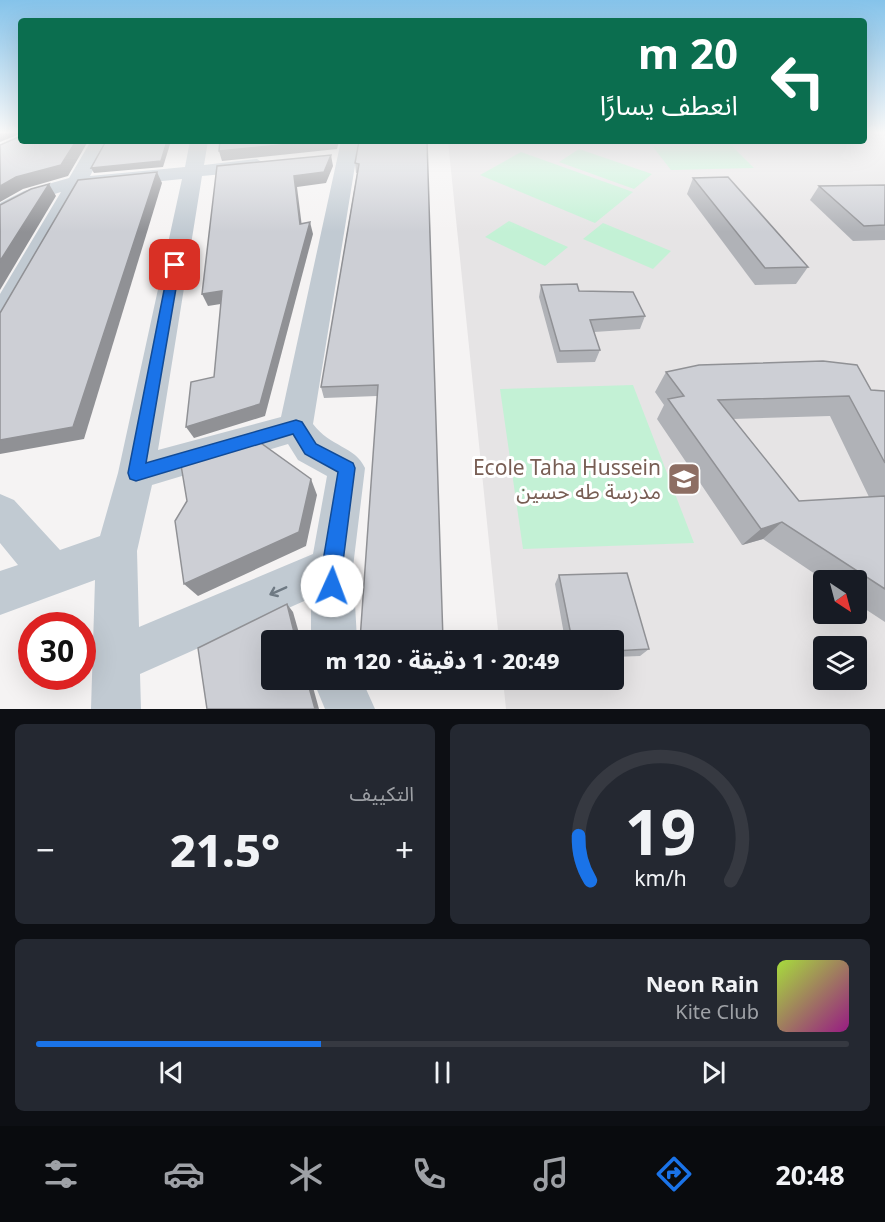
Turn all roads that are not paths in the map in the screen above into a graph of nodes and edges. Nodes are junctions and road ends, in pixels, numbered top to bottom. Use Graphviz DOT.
graph roads {
  1 [pos="85,166"];
  2 [pos="193,166"];
  3 [pos="253,166"];
  4 [pos="338,166"];
  5 [pos="192,172"];
  6 [pos="75,184"];
  7 [pos="3,210"];
  8 [pos="0,317"];
  9 [pos="296,427"];
  10 [pos="136,473"];
  11 [pos="0,513"];
  12 [pos="116,551"];
  13 [pos="332,567"];
  14 [pos="53,574"];
  15 [pos="0,593"];
  16 [pos="334,630"];
  17 [pos="115,661"];
  18 [pos="341,690"];
  19 [pos="116,709"];
  20 [pos="350,709"];
  1 -- 6 [label="street"];
  2 -- 5 [label="street"];
  3 -- 5 [label="street"];
  4 -- 9 [label="street"];
  5 -- 6 [label="street"];
  5 -- 10 [label="street"];
  6 -- 7 [label="street"];
  6 -- 8 [label="street"];
  9 -- 10 [label="street"];
  9 -- 13 [label="street"];
  10 -- 12 [label="street"];
  11 -- 14 [label="street"];
  12 -- 14 [label="street"];
  12 -- 17 [label="street"];
  13 -- 16 [label="street"];
  13 -- 17 [label="street, one-way"];
  14 -- 15 [label="street"];
  17 -- 19 [label="street"];
  18 -- 20 [label="street"];
}
